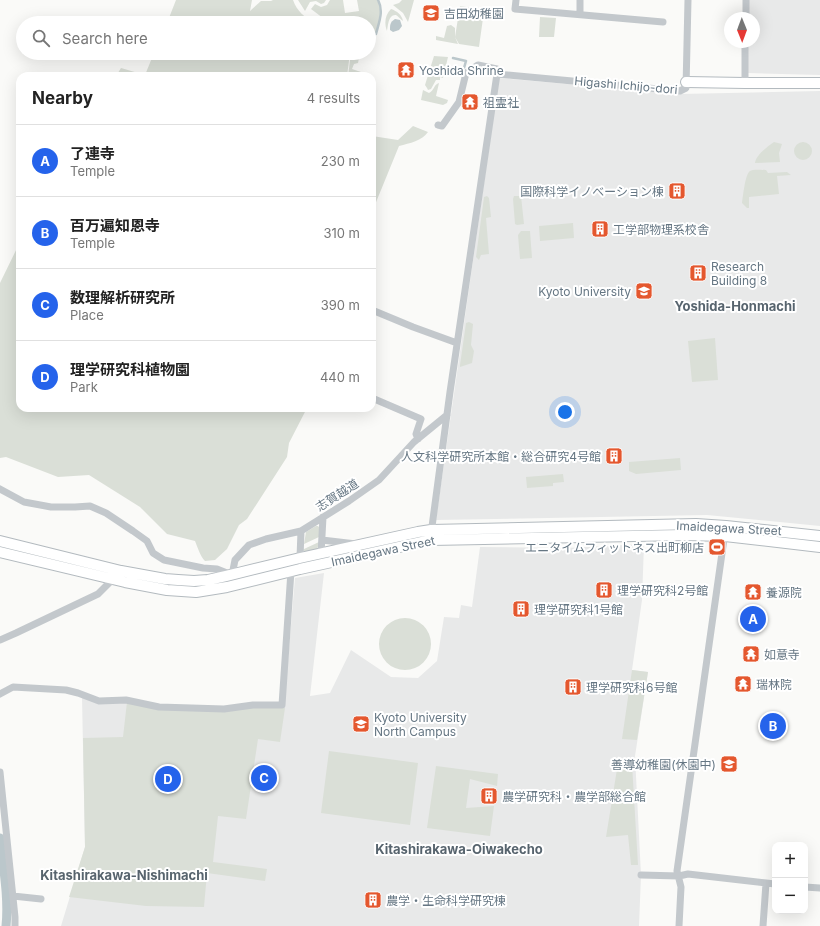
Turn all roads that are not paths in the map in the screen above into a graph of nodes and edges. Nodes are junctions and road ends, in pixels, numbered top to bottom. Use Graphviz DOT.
graph roads {
  1 [pos="516,0"];
  2 [pos="580,0"];
  3 [pos="688,0"];
  4 [pos="746,0"];
  5 [pos="746,12"];
  6 [pos="580,14"];
  7 [pos="663,22"];
  8 [pos="746,48"];
  9 [pos="497,71"];
  10 [pos="686,82"];
  11 [pos="745,83"];
  12 [pos="820,83"];
  13 [pos="438,125"];
  14 [pos="376,312"];
  15 [pos="457,344"];
  16 [pos="376,400"];
  17 [pos="447,415"];
  18 [pos="418,439"];
  19 [pos="0,489"];
  20 [pos="323,517"];
  21 [pos="726,526"];
  22 [pos="301,531"];
  23 [pos="431,535"];
  24 [pos="725,536"];
  25 [pos="820,536"];
  26 [pos="322,540"];
  27 [pos="0,541"];
  28 [pos="362,544"];
  29 [pos="820,547"];
  30 [pos="0,552"];
  31 [pos="321,554"];
  32 [pos="300,558"];
  33 [pos="121,571"];
  34 [pos="291,571"];
  35 [pos="232,575"];
  36 [pos="113,579"];
  37 [pos="0,640"];
  38 [pos="0,694"];
  39 [pos="0,772"];
  40 [pos="8,845"];
  41 [pos="0,846"];
  42 [pos="641,875"];
  43 [pos="679,876"];
  44 [pos="766,883"];
  45 [pos="772,884"];
  46 [pos="808,886"];
  47 [pos="820,888"];
  48 [pos="13,896"];
  49 [pos="41,899"];
  50 [pos="15,926"];
  51 [pos="679,926"];
  52 [pos="763,926"];
  1 -- 6 [label="street"];
  2 -- 6 [label="street"];
  3 -- 10 [label="street"];
  4 -- 5 [label="street"];
  6 -- 7 [label="street"];
  8 -- 11 [label="street"];
  9 -- 10 [label="street, Higashi Ichijo-dori"];
  9 -- 13 [label="street"];
  9 -- 15 [label="street"];
  10 -- 11 [label="main road, Higashi Ichijo-dori"];
  11 -- 12 [label="main road, Higashi Ichijo-dori"];
  14 -- 15 [label="street"];
  15 -- 17 [label="street"];
  16 -- 18 [label="street"];
  17 -- 18 [label="street, 志賀越道"];
  17 -- 23 [label="street"];
  18 -- 20 [label="street, 志賀越道"];
  19 -- 35 [label="street"];
  20 -- 22 [label="street, 志賀越道"];
  20 -- 26 [label="street"];
  21 -- 23 [label="main road, Imaidegawa Street"];
  21 -- 24 [label="street"];
  21 -- 25 [label="main road, Imaidegawa Street"];
  22 -- 32 [label="street"];
  22 -- 35 [label="street, 志賀越道"];
  23 -- 24 [label="main road, Imaidegawa Street"];
  23 -- 28 [label="main road, Imaidegawa Street"];
  23 -- 34 [label="main road, Imaidegawa Street"];
  24 -- 29 [label="main road, Imaidegawa Street"];
  24 -- 43 [label="street"];
  26 -- 28 [label="street"];
  26 -- 31 [label="street"];
  27 -- 33 [label="main road, Imaidegawa Street"];
  28 -- 31 [label="main road, Imaidegawa Street"];
  30 -- 36 [label="main road, Imaidegawa Street"];
  31 -- 32 [label="main road, Imaidegawa Street"];
  32 -- 35 [label="main road, Imaidegawa Street"];
  33 -- 35 [label="main road, Imaidegawa Street"];
  33 -- 36 [label="street"];
  34 -- 36 [label="main road, Imaidegawa Street"];
  34 -- 38 [label="street"];
  36 -- 37 [label="street"];
  39 -- 40 [label="street"];
  40 -- 41 [label="street"];
  40 -- 48 [label="street"];
  42 -- 43 [label="street"];
  43 -- 44 [label="street"];
  43 -- 51 [label="street"];
  44 -- 45 [label="street"];
  44 -- 52 [label="street"];
  46 -- 47 [label="street"];
  48 -- 49 [label="street"];
  48 -- 50 [label="street"];
}
